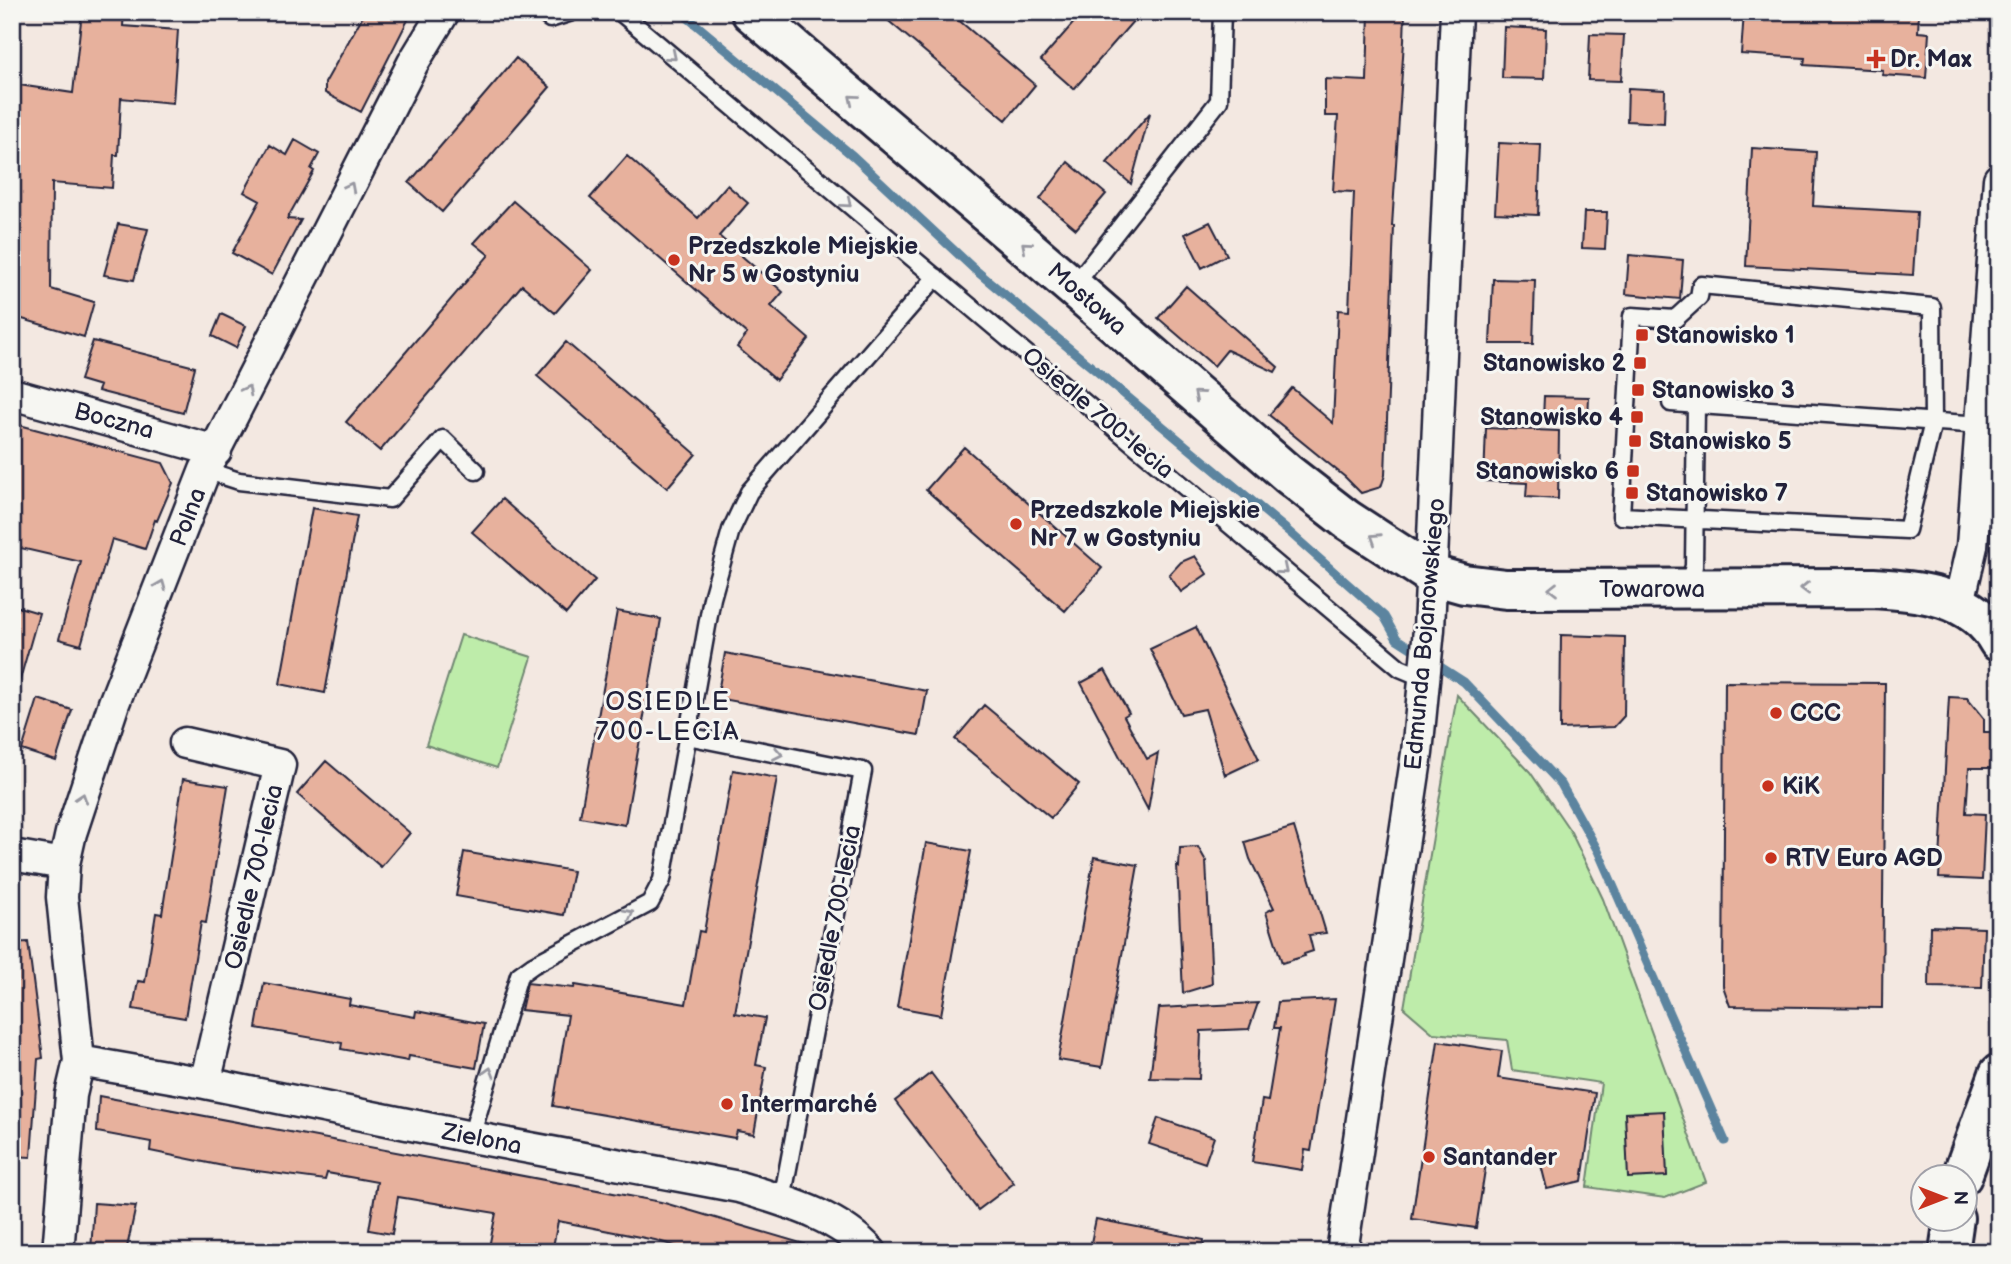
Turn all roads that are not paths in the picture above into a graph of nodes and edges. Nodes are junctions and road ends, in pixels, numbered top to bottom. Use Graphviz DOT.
graph roads {
  1 [pos="444,12"];
  2 [pos="542,12"];
  3 [pos="572,12"];
  4 [pos="620,12"];
  5 [pos="751,12"];
  6 [pos="1222,12"];
  7 [pos="1456,12"];
  8 [pos="1999,179"];
  9 [pos="936,277"];
  10 [pos="1073,287"];
  11 [pos="12,394"];
  12 [pos="1671,403"];
  13 [pos="1696,405"];
  14 [pos="1933,422"];
  15 [pos="1981,425"];
  16 [pos="211,460"];
  17 [pos="476,471"];
  18 [pos="1695,520"];
  19 [pos="1432,575"];
  20 [pos="1687,590"];
  21 [pos="1959,603"];
  22 [pos="1999,642"];
  23 [pos="1424,678"];
  24 [pos="687,736"];
  25 [pos="185,743"];
  26 [pos="12,855"];
  27 [pos="64,864"];
  28 [pos="79,1060"];
  29 [pos="1999,1074"];
  30 [pos="205,1083"];
  31 [pos="471,1137"];
  32 [pos="1967,1162"];
  33 [pos="782,1200"];
  34 [pos="1952,1232"];
  35 [pos="58,1252"];
  36 [pos="871,1252"];
  37 [pos="1342,1252"];
  38 [pos="1948,1252"];
  16 -- 1 [label="street, Polna, one-way"];
  2 -- 3 [label="lane"];
  4 -- 9 [label="lane, Osiedle 700-lecia, one-way"];
  10 -- 5 [label="street, Mostowa, one-way"];
  6 -- 10 [label="lane"];
  7 -- 19 [label="street, Edmunda Bojanowskiego"];
  8 -- 15 [label="street"];
  9 -- 23 [label="lane, Osiedle 700-lecia, one-way"];
  9 -- 24 [label="lane"];
  19 -- 10 [label="street, Mostowa, one-way"];
  11 -- 16 [label="street, Boczna"];
  12 -- 13 [label="lane"];
  13 -- 14 [label="lane"];
  13 -- 18 [label="lane"];
  14 -- 15 [label="lane"];
  14 -- 18 [label="lane"];
  14 -- 18 [label="lane"];
  15 -- 21 [label="street"];
  16 -- 17 [label="lane"];
  27 -- 16 [label="street, Polna, one-way"];
  18 -- 20 [label="lane"];
  20 -- 19 [label="street, Towarowa, one-way"];
  19 -- 23 [label="street, Edmunda Bojanowskiego"];
  21 -- 20 [label="street, Towarowa, one-way"];
  21 -- 22 [label="street, Towarowa"];
  23 -- 37 [label="street, Edmunda Bojanowskiego"];
  31 -- 24 [label="lane, one-way"];
  24 -- 33 [label="lane, Osiedle 700-lecia, one-way"];
  25 -- 30 [label="street, Osiedle 700-lecia"];
  26 -- 27 [label="street"];
  27 -- 28 [label="street, Polna"];
  28 -- 30 [label="street, Zielona"];
  28 -- 35 [label="street, Polna"];
  29 -- 32 [label="street"];
  30 -- 31 [label="street, Zielona"];
  31 -- 33 [label="street, Zielona"];
  33 -- 36 [label="street, Zielona"];
  34 -- 38 [label="street"];
}
